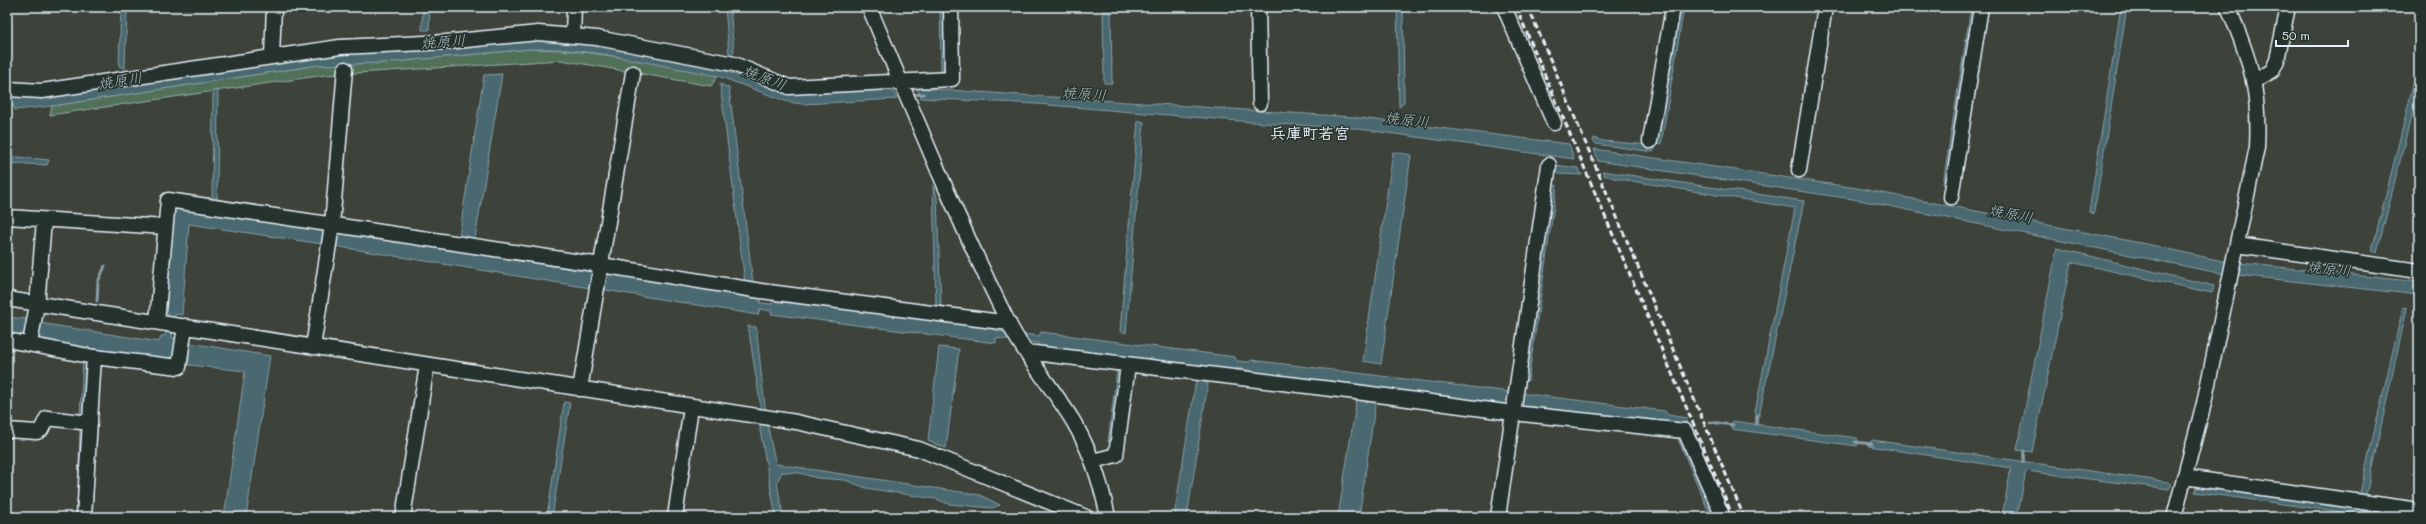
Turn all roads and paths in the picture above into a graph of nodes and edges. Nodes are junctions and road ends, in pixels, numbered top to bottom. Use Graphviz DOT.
graph roads {
  1 [pos="274,7"];
  2 [pos="574,7"];
  3 [pos="869,7"];
  4 [pos="951,7"];
  5 [pos="1258,7"];
  6 [pos="1504,7"];
  7 [pos="1673,7"];
  8 [pos="1825,7"];
  9 [pos="1981,7"];
  10 [pos="2228,7"];
  11 [pos="2288,7"];
  12 [pos="573,36"];
  13 [pos="272,56"];
  14 [pos="345,69"];
  15 [pos="633,73"];
  16 [pos="2254,80"];
  17 [pos="901,81"];
  18 [pos="7,89"];
  19 [pos="1260,103"];
  20 [pos="1554,123"];
  21 [pos="1650,141"];
  22 [pos="1549,165"];
  23 [pos="1799,170"];
  24 [pos="1951,197"];
  25 [pos="7,217"];
  26 [pos="44,221"];
  27 [pos="332,225"];
  28 [pos="165,227"];
  29 [pos="2236,250"];
  30 [pos="601,265"];
  31 [pos="2419,270"];
  32 [pos="7,299"];
  33 [pos="36,312"];
  34 [pos="157,322"];
  35 [pos="186,326"];
  36 [pos="1011,328"];
  37 [pos="7,340"];
  38 [pos="30,343"];
  39 [pos="313,347"];
  40 [pos="1024,348"];
  41 [pos="94,357"];
  42 [pos="427,365"];
  43 [pos="1128,365"];
  44 [pos="580,389"];
  45 [pos="1515,404"];
  46 [pos="691,407"];
  47 [pos="90,423"];
  48 [pos="7,430"];
  49 [pos="902,445"];
  50 [pos="1093,461"];
  51 [pos="2184,478"];
  52 [pos="2419,510"];
  53 [pos="84,517"];
  54 [pos="403,517"];
  55 [pos="675,517"];
  56 [pos="1071,517"];
  57 [pos="1086,517"];
  58 [pos="1108,517"];
  59 [pos="1498,517"];
  60 [pos="1722,517"];
  61 [pos="2174,517"];
  1 -- 13 [label="street"];
  2 -- 12 [label="street"];
  3 -- 17 [label="street"];
  4 -- 17 [label="street"];
  5 -- 19 [label="street"];
  6 -- 20 [label="street"];
  7 -- 21 [label="street"];
  8 -- 23 [label="street"];
  9 -- 24 [label="street"];
  10 -- 16 [label="street"];
  11 -- 16 [label="street"];
  12 -- 13 [label="street"];
  12 -- 17 [label="street"];
  13 -- 18 [label="street"];
  14 -- 27 [label="street"];
  15 -- 30 [label="street"];
  16 -- 29 [label="street"];
  17 -- 36 [label="street"];
  22 -- 45 [label="street"];
  25 -- 26 [label="street"];
  26 -- 28 [label="street"];
  26 -- 33 [label="street"];
  27 -- 28 [label="street"];
  27 -- 30 [label="street"];
  27 -- 39 [label="street"];
  28 -- 34 [label="street"];
  29 -- 31 [label="street"];
  29 -- 51 [label="street"];
  30 -- 36 [label="street"];
  30 -- 44 [label="street"];
  32 -- 33 [label="street"];
  33 -- 34 [label="street"];
  33 -- 38 [label="street"];
  34 -- 35 [label="street"];
  35 -- 39 [label="street"];
  35 -- 41 [label="street"];
  36 -- 40 [label="street"];
  37 -- 38 [label="street"];
  38 -- 41 [label="street"];
  39 -- 42 [label="street"];
  40 -- 43 [label="street"];
  40 -- 50 [label="street"];
  41 -- 47 [label="street"];
  42 -- 44 [label="street"];
  42 -- 54 [label="street"];
  43 -- 45 [label="street"];
  43 -- 50 [label="street"];
  44 -- 46 [label="street"];
  45 -- 59 [label="street"];
  45 -- 60 [label="street"];
  46 -- 49 [label="street"];
  46 -- 55 [label="street"];
  47 -- 48 [label="street"];
  47 -- 53 [label="street"];
  49 -- 56 [label="street"];
  49 -- 57 [label="street"];
  50 -- 58 [label="street"];
  51 -- 52 [label="street"];
  51 -- 61 [label="street"];
}
